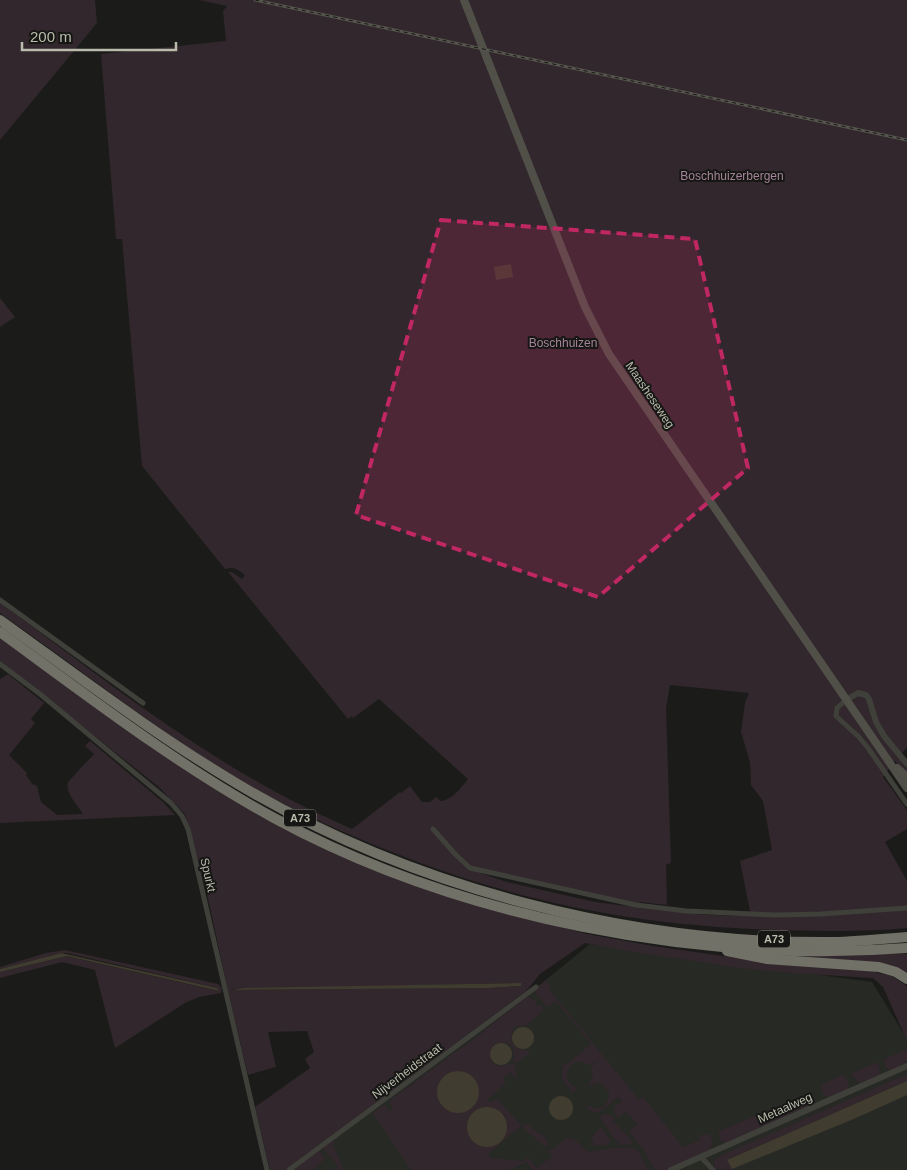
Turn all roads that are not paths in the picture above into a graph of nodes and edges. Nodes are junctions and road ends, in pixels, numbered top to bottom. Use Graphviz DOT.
graph roads {
  1 [pos="464,0"];
  2 [pos="0,600"];
  3 [pos="0,620"];
  4 [pos="0,632"];
  5 [pos="1,666"];
  6 [pos="846,700"];
  7 [pos="144,703"];
  8 [pos="891,764"];
  9 [pos="907,764"];
  10 [pos="907,777"];
  11 [pos="907,788"];
  12 [pos="907,804"];
  13 [pos="433,828"];
  14 [pos="907,908"];
  15 [pos="907,937"];
  16 [pos="704,945"];
  17 [pos="907,948"];
  18 [pos="907,979"];
  19 [pos="536,987"];
  20 [pos="907,1066"];
  21 [pos="701,1157"];
  22 [pos="267,1170"];
  23 [pos="289,1170"];
  24 [pos="671,1170"];
  25 [pos="713,1170"];
  1 -- 6 [label="main road, Maasheseweg"];
  2 -- 7 [label="street"];
  3 -- 15 [label="highway, A73"];
  4 -- 16 [label="highway, A73"];
  5 -- 22 [label="street, Spurkt"];
  6 -- 8 [label="main road, Maasheseweg"];
  6 -- 9 [label="street"];
  6 -- 12 [label="street"];
  8 -- 10 [label="main road, Maasheseweg"];
  8 -- 11 [label="main road, Maasheseweg"];
  13 -- 14 [label="street"];
  16 -- 17 [label="highway, A73"];
  16 -- 18 [label="highway, A73"];
  19 -- 23 [label="street, Nijverheidstraat"];
  20 -- 21 [label="street, Metaalweg"];
  21 -- 24 [label="street, Metaalweg"];
  21 -- 25 [label="street"];
}
